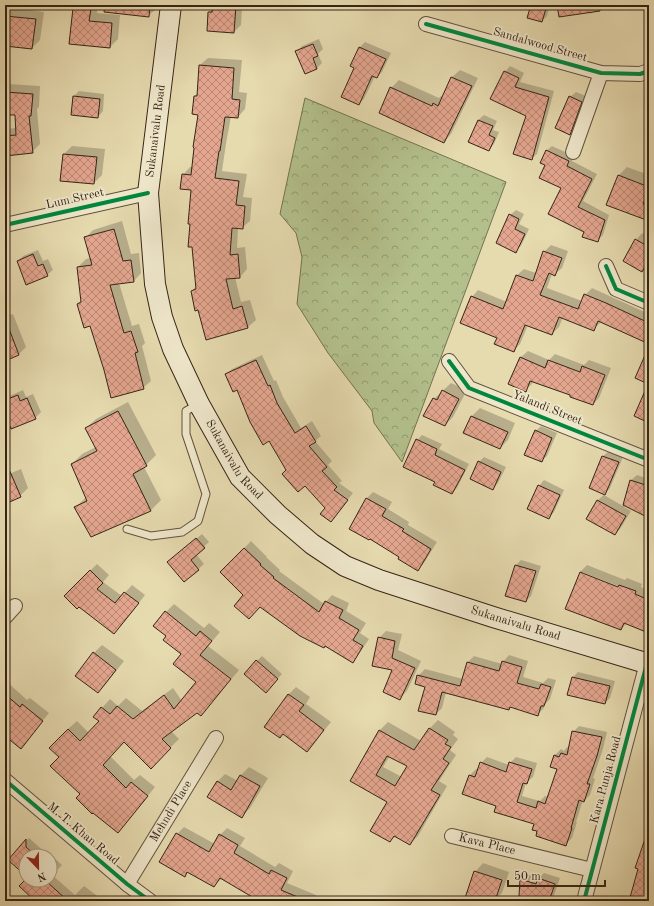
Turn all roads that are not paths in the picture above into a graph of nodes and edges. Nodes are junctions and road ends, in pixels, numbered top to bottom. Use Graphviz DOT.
graph roads {
  1 [pos="171,5"];
  2 [pos="426,24"];
  3 [pos="649,71"];
  4 [pos="601,73"];
  5 [pos="573,152"];
  6 [pos="148,193"];
  7 [pos="5,225"];
  8 [pos="606,266"];
  9 [pos="649,303"];
  10 [pos="449,361"];
  11 [pos="199,404"];
  12 [pos="649,460"];
  13 [pos="127,529"];
  14 [pos="15,606"];
  15 [pos="5,617"];
  16 [pos="648,664"];
  17 [pos="216,738"];
  18 [pos="5,780"];
  19 [pos="452,836"];
  20 [pos="592,870"];
  21 [pos="127,884"];
  22 [pos="150,901"];
  23 [pos="584,901"];
  1 -- 6 [label="main road, Sukanaivalu Road"];
  2 -- 4 [label="street, Sandalwood Street"];
  3 -- 4 [label="street, Sandalwood Street"];
  4 -- 5 [label="street"];
  6 -- 7 [label="street, Lum Street"];
  6 -- 11 [label="main road, Sukanaivalu Road"];
  8 -- 9 [label="street"];
  10 -- 12 [label="street, Yalandi Street"];
  11 -- 13 [label="lane"];
  11 -- 16 [label="main road, Sukanaivalu Road"];
  14 -- 15 [label="street"];
  16 -- 20 [label="street, Kara Punja Road"];
  17 -- 21 [label="street, Mehndi Place"];
  18 -- 21 [label="street, M. T. Khan Road"];
  19 -- 20 [label="street, Kava Place"];
  20 -- 23 [label="street, Kara Punja Road"];
  21 -- 22 [label="street, M. T. Khan Road"];
}
